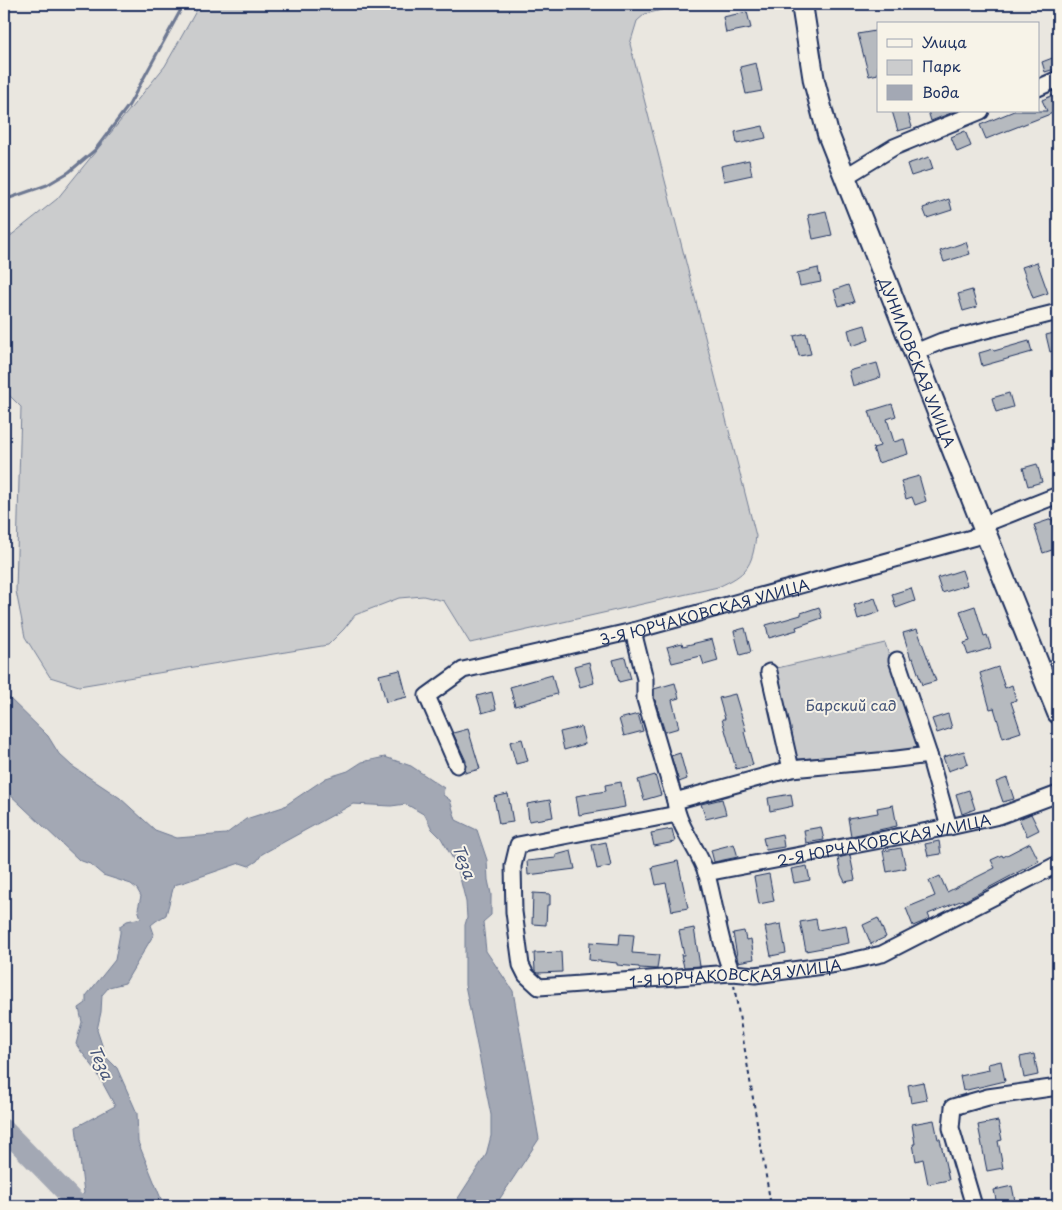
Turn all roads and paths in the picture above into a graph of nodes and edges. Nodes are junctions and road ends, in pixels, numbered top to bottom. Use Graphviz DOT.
graph roads {
  1 [pos="802,4"];
  2 [pos="1058,80"];
  3 [pos="1040,87"];
  4 [pos="978,112"];
  5 [pos="845,177"];
  6 [pos="1058,312"];
  7 [pos="914,353"];
  8 [pos="1058,495"];
  9 [pos="984,529"];
  10 [pos="633,631"];
  11 [pos="897,660"];
  12 [pos="769,672"];
  13 [pos="1058,713"];
  14 [pos="929,755"];
  15 [pos="457,764"];
  16 [pos="791,769"];
  17 [pos="1058,794"];
  18 [pos="676,807"];
  19 [pos="949,828"];
  20 [pos="1058,864"];
  21 [pos="706,873"];
  22 [pos="732,973"];
  23 [pos="1058,1086"];
  24 [pos="771,1206"];
  25 [pos="974,1206"];
  1 -- 5 [label="main road, ДУНИЛОВСКАЯ УЛИЦА"];
  2 -- 3 [label="street"];
  4 -- 5 [label="street"];
  5 -- 7 [label="main road, ДУНИЛОВСКАЯ УЛИЦА"];
  6 -- 7 [label="street"];
  7 -- 9 [label="main road, ДУНИЛОВСКАЯ УЛИЦА"];
  8 -- 9 [label="street, 3-Я ЮРЧАКОВСКАЯ УЛИЦА"];
  9 -- 10 [label="street, 3-Я ЮРЧАКОВСКАЯ УЛИЦА"];
  9 -- 13 [label="main road, ДУНИЛОВСКАЯ УЛИЦА"];
  10 -- 15 [label="street, 3-Я ЮРЧАКОВСКАЯ УЛИЦА"];
  10 -- 18 [label="street"];
  11 -- 14 [label="street"];
  12 -- 16 [label="street"];
  14 -- 16 [label="street"];
  14 -- 19 [label="street"];
  16 -- 18 [label="street"];
  17 -- 19 [label="street, 2-Я ЮРЧАКОВСКАЯ УЛИЦА"];
  18 -- 21 [label="street"];
  18 -- 22 [label="street, 1-Я ЮРЧАКОВСКАЯ УЛИЦА"];
  19 -- 21 [label="street, 2-Я ЮРЧАКОВСКАЯ УЛИЦА"];
  20 -- 22 [label="street, 1-Я ЮРЧАКОВСКАЯ УЛИЦА"];
  21 -- 22 [label="street"];
  22 -- 24 [label="path"];
  23 -- 25 [label="street"];
}
